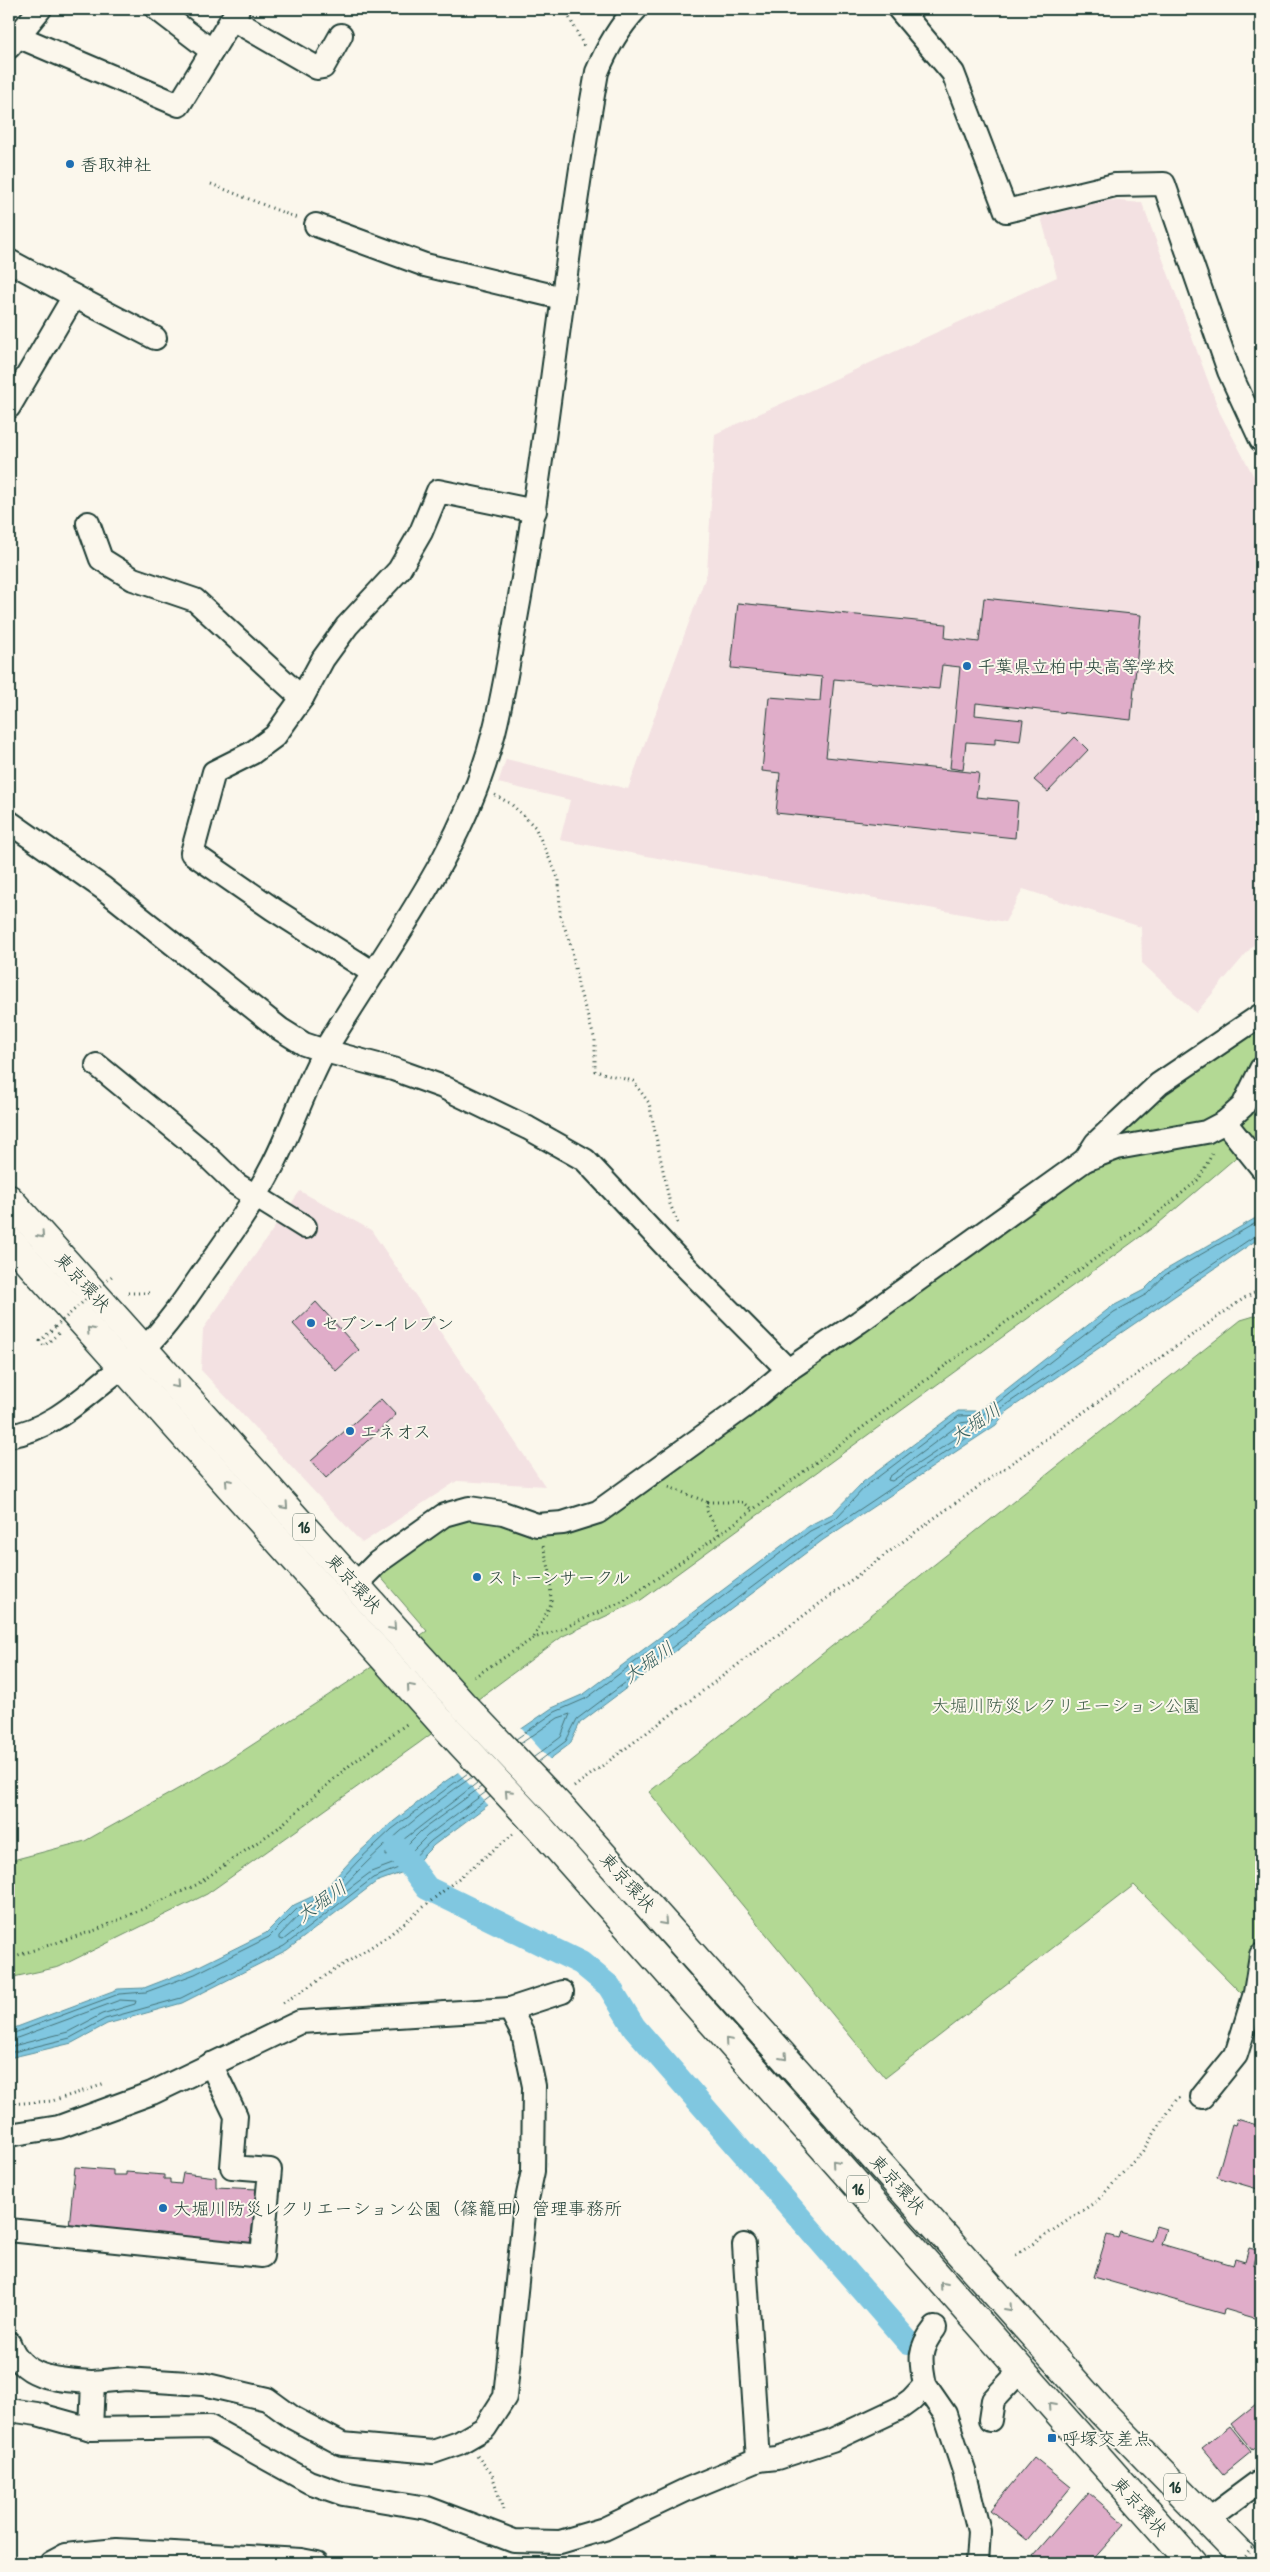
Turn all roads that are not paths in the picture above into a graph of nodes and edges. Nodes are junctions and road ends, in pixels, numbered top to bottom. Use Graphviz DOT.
graph roads {
  1 [pos="40,9"];
  2 [pos="157,9"];
  3 [pos="636,9"];
  4 [pos="898,9"];
  5 [pos="235,14"];
  6 [pos="341,35"];
  7 [pos="13,42"];
  8 [pos="212,51"];
  9 [pos="316,225"];
  10 [pos="9,261"];
  11 [pos="74,296"];
  12 [pos="562,298"];
  13 [pos="156,338"];
  14 [pos="9,407"];
  15 [pos="1261,440"];
  16 [pos="535,511"];
  17 [pos="88,523"];
  18 [pos="302,698"];
  19 [pos="9,822"];
  20 [pos="372,972"];
  21 [pos="1261,1016"];
  22 [pos="325,1051"];
  23 [pos="97,1065"];
  24 [pos="1261,1069"];
  25 [pos="1231,1128"];
  26 [pos="1085,1160"];
  27 [pos="1261,1167"];
  28 [pos="255,1195"];
  29 [pos="9,1199"];
  30 [pos="305,1227"];
  31 [pos="9,1240"];
  32 [pos="133,1357"];
  33 [pos="788,1370"];
  34 [pos="9,1436"];
  35 [pos="356,1584"];
  36 [pos="1261,1955"];
  37 [pos="562,1992"];
  38 [pos="510,2009"];
  39 [pos="211,2064"];
  40 [pos="1202,2097"];
  41 [pos="9,2135"];
  42 [pos="9,2230"];
  43 [pos="744,2245"];
  44 [pos="935,2328"];
  45 [pos="10,2350"];
  46 [pos="1020,2371"];
  47 [pos="93,2382"];
  48 [pos="925,2385"];
  49 [pos="9,2410"];
  50 [pos="990,2420"];
  51 [pos="91,2429"];
  52 [pos="758,2460"];
  53 [pos="1261,2480"];
  54 [pos="1207,2520"];
  55 [pos="51,2563"];
  56 [pos="317,2563"];
  57 [pos="977,2563"];
  58 [pos="1192,2563"];
  59 [pos="1249,2563"];
  1 -- 7 [label="street"];
  2 -- 8 [label="street"];
  3 -- 12 [label="street"];
  4 -- 15 [label="street"];
  5 -- 6 [label="street"];
  5 -- 8 [label="street"];
  7 -- 8 [label="street"];
  9 -- 12 [label="street"];
  10 -- 11 [label="street"];
  11 -- 13 [label="street"];
  11 -- 14 [label="street"];
  12 -- 16 [label="street"];
  16 -- 18 [label="street"];
  16 -- 20 [label="street"];
  17 -- 18 [label="street"];
  18 -- 20 [label="street"];
  19 -- 22 [label="street"];
  20 -- 22 [label="street"];
  21 -- 26 [label="street"];
  22 -- 28 [label="street"];
  22 -- 33 [label="street"];
  23 -- 28 [label="street"];
  24 -- 25 [label="street"];
  25 -- 26 [label="street"];
  25 -- 27 [label="street"];
  26 -- 33 [label="street"];
  28 -- 30 [label="street"];
  28 -- 32 [label="street"];
  29 -- 32 [label="highway, 東京環状 / 16, one-way"];
  32 -- 31 [label="highway, 東京環状 / 16, one-way"];
  32 -- 34 [label="street"];
  32 -- 35 [label="highway, 東京環状 / 16, one-way"];
  46 -- 32 [label="highway, 東京環状 / 16, one-way, bridge"];
  33 -- 35 [label="street"];
  35 -- 54 [label="highway, 東京環状 / 16, one-way, bridge"];
  36 -- 40 [label="street"];
  37 -- 38 [label="street"];
  38 -- 39 [label="street"];
  38 -- 47 [label="street"];
  39 -- 41 [label="street"];
  39 -- 42 [label="street"];
  43 -- 52 [label="street"];
  44 -- 48 [label="street"];
  45 -- 47 [label="street"];
  46 -- 50 [label="street"];
  58 -- 46 [label="highway, 東京環状 / 16, one-way"];
  47 -- 51 [label="street"];
  48 -- 52 [label="street"];
  48 -- 57 [label="street"];
  49 -- 51 [label="street"];
  51 -- 52 [label="street"];
  53 -- 54 [label="street"];
  54 -- 59 [label="highway, 東京環状 / 16"];
  55 -- 56 [label="street"];
}
